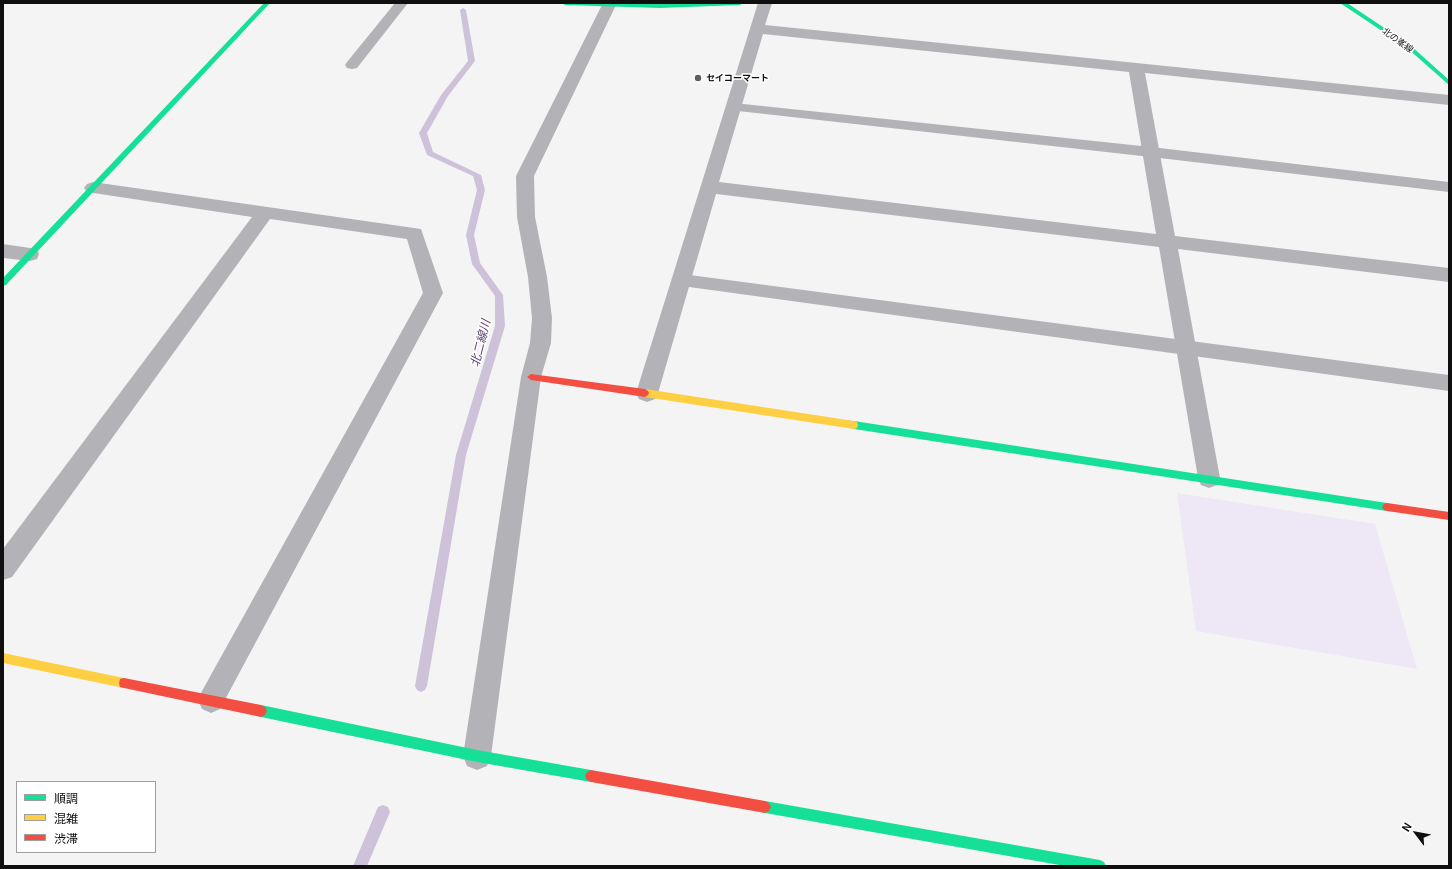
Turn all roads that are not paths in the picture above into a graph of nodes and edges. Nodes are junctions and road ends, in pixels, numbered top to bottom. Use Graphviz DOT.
graph roads {
  1 [pos="267,3"];
  2 [pos="402,3"];
  3 [pos="565,3"];
  4 [pos="740,3"];
  5 [pos="765,3"];
  6 [pos="1343,3"];
  7 [pos="609,5"];
  8 [pos="757,29"];
  9 [pos="352,65"];
  10 [pos="1136,67"];
  11 [pos="1449,83"];
  12 [pos="1449,100"];
  13 [pos="734,107"];
  14 [pos="1151,152"];
  15 [pos="710,187"];
  16 [pos="1449,187"];
  17 [pos="93,188"];
  18 [pos="265,213"];
  19 [pos="1167,240"];
  20 [pos="3,250"];
  21 [pos="30,254"];
  22 [pos="1449,275"];
  23 [pos="682,280"];
  24 [pos="3,283"];
  25 [pos="1186,347"];
  26 [pos="531,377"];
  27 [pos="1449,382"];
  28 [pos="647,393"];
  29 [pos="1209,478"];
  30 [pos="1449,516"];
  31 [pos="3,569"];
  32 [pos="3,658"];
  33 [pos="211,700"];
  34 [pos="478,756"];
  35 [pos="1100,866"];
  1 -- 17 [label="main road"];
  2 -- 9 [label="lane"];
  3 -- 7 [label="main road"];
  4 -- 7 [label="main road"];
  5 -- 8 [label="street"];
  6 -- 11 [label="main road, 北の峯線"];
  7 -- 26 [label="street"];
  8 -- 10 [label="street"];
  8 -- 13 [label="street"];
  10 -- 12 [label="street"];
  10 -- 14 [label="street"];
  13 -- 14 [label="lane"];
  13 -- 15 [label="street"];
  14 -- 16 [label="lane"];
  14 -- 19 [label="street"];
  15 -- 19 [label="street"];
  15 -- 23 [label="street"];
  17 -- 18 [label="street"];
  17 -- 21 [label="main road"];
  18 -- 31 [label="street"];
  18 -- 33 [label="street"];
  19 -- 22 [label="street"];
  19 -- 25 [label="street"];
  20 -- 21 [label="street"];
  21 -- 24 [label="main road"];
  23 -- 25 [label="lane"];
  23 -- 28 [label="street"];
  25 -- 27 [label="lane"];
  25 -- 29 [label="street"];
  26 -- 28 [label="main road"];
  26 -- 34 [label="street"];
  28 -- 29 [label="main road"];
  29 -- 30 [label="main road"];
  32 -- 33 [label="main road"];
  33 -- 34 [label="main road"];
  34 -- 35 [label="main road"];
}
